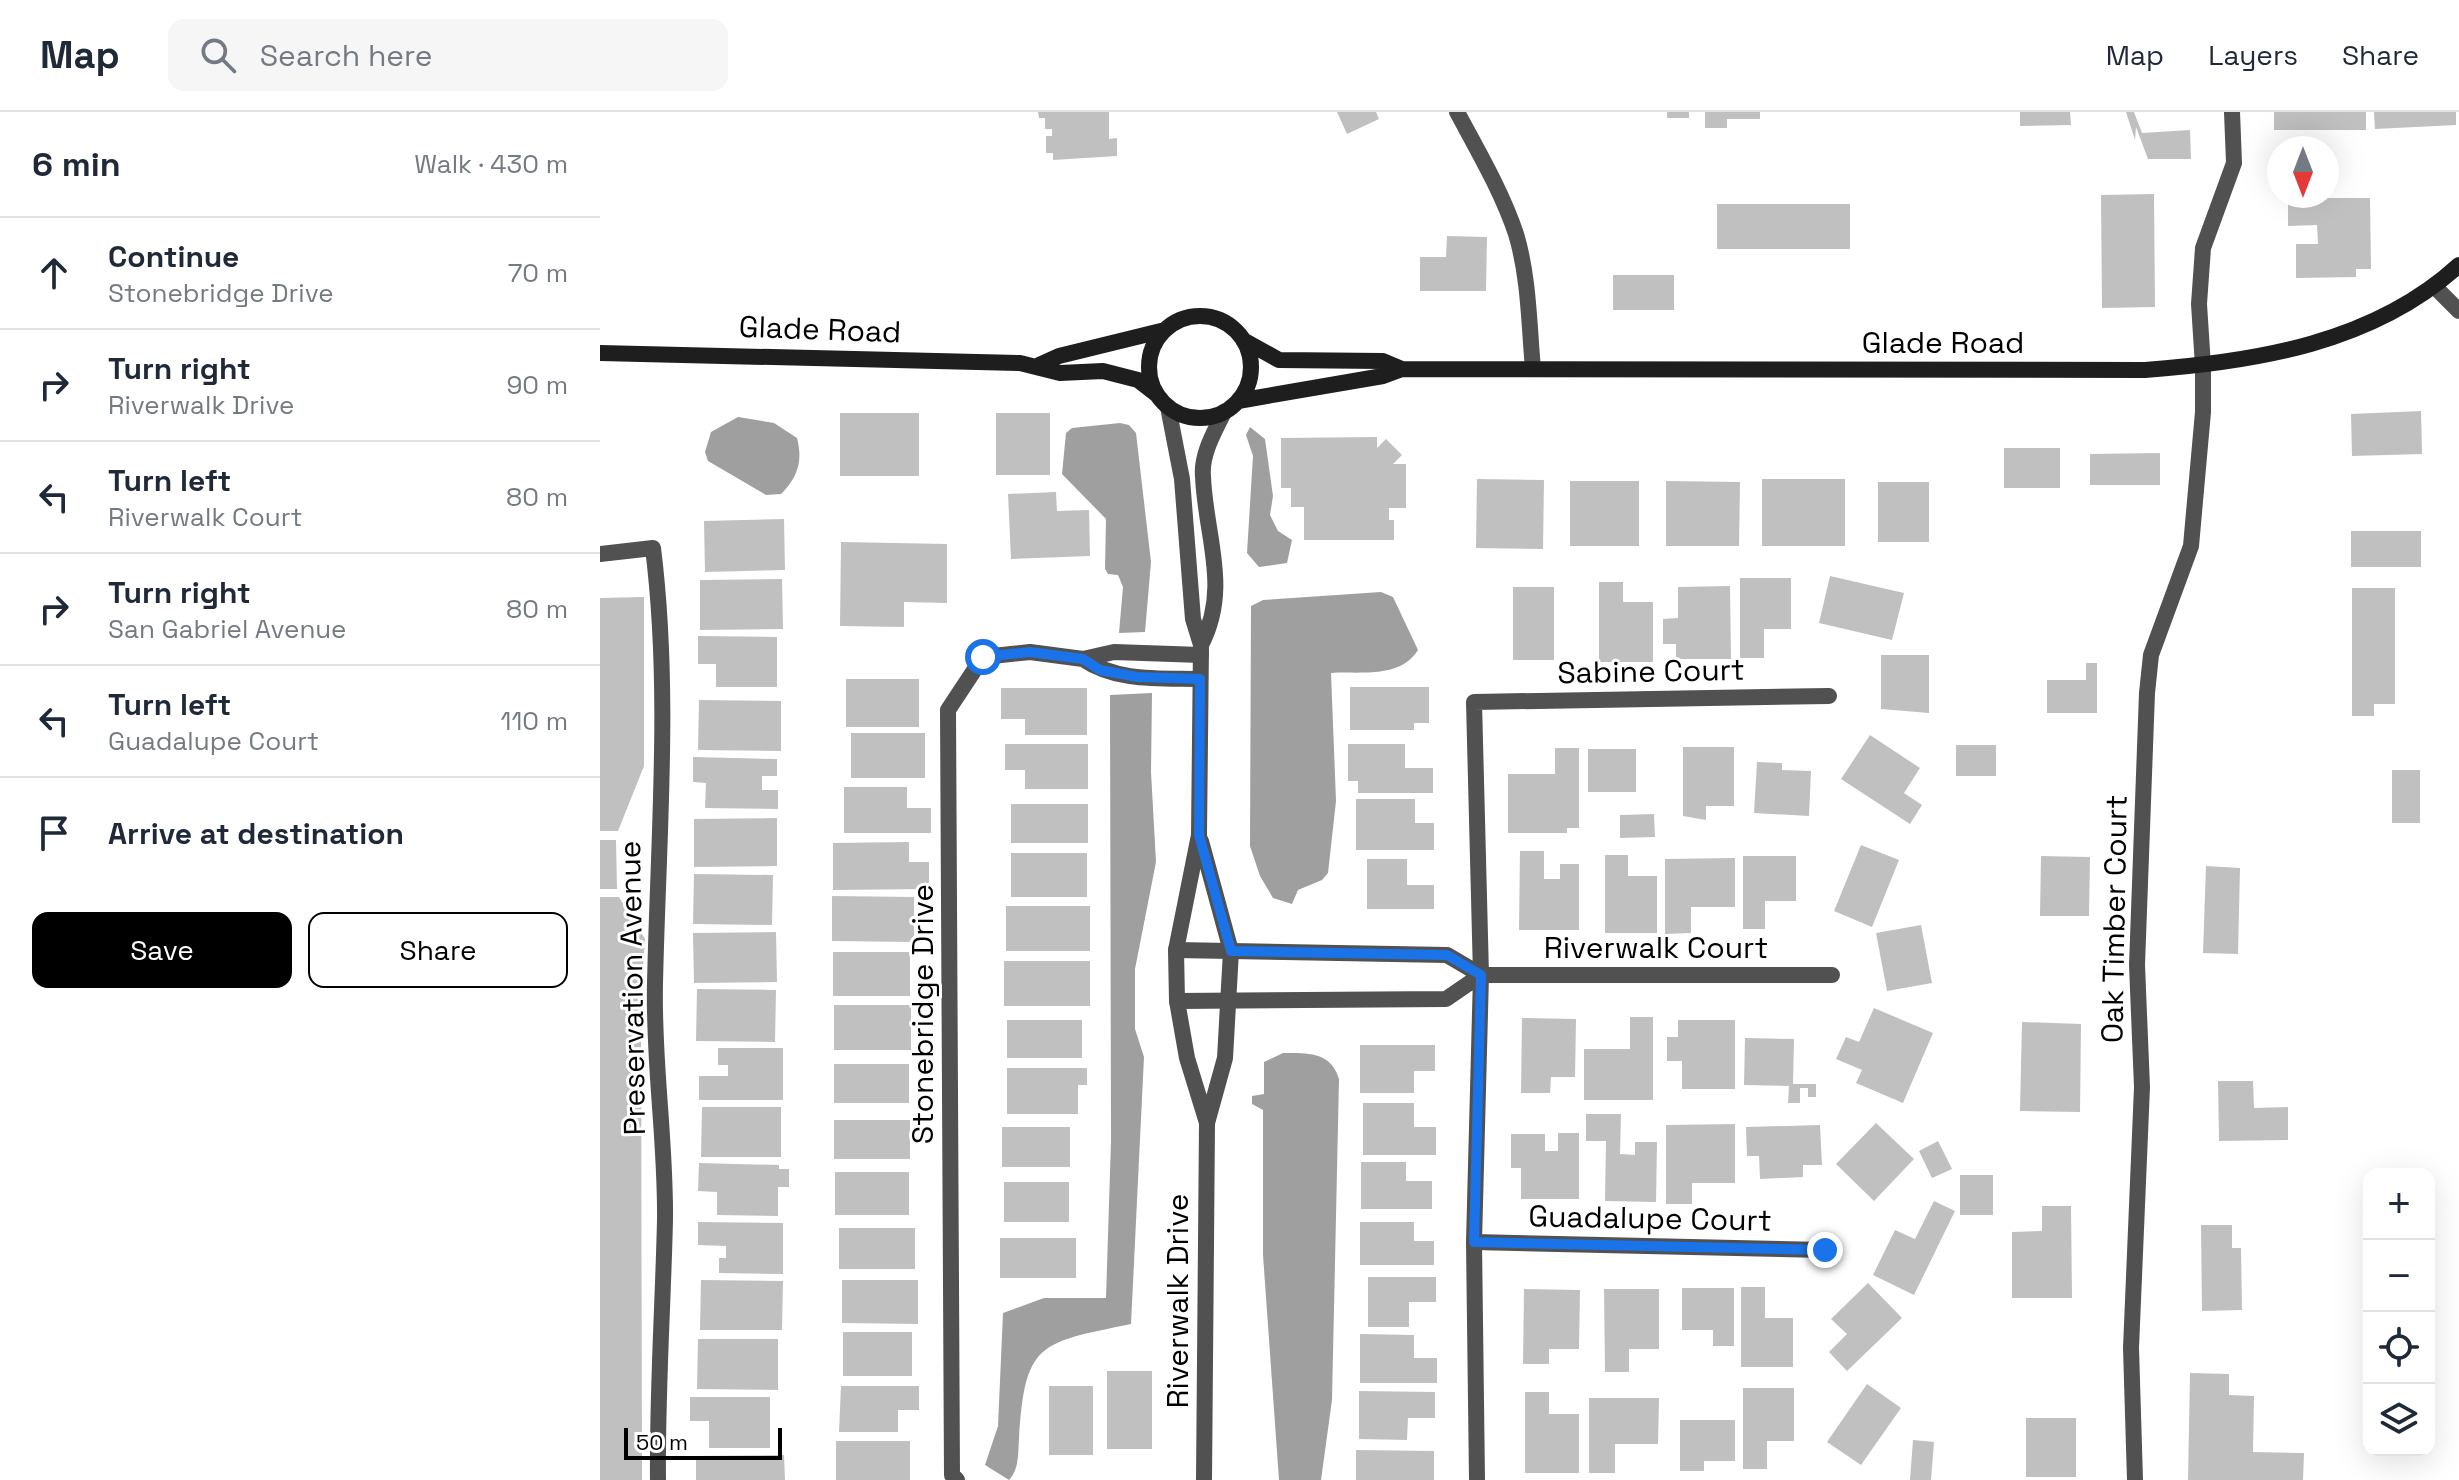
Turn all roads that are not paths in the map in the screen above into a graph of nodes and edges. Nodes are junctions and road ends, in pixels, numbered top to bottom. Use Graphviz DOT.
graph roads {
  1 [pos="1457,112"];
  2 [pos="2232,112"];
  3 [pos="2459,265"];
  4 [pos="2435,287"];
  5 [pos="2459,311"];
  6 [pos="1165,330"];
  7 [pos="1242,339"];
  8 [pos="600,353"];
  9 [pos="1039,365"];
  10 [pos="2203,366"];
  11 [pos="1402,369"];
  12 [pos="1533,369"];
  13 [pos="1162,400"];
  14 [pos="1238,401"];
  15 [pos="1224,412"];
  16 [pos="600,554"];
  17 [pos="1201,650"];
  18 [pos="1083,659"];
  19 [pos="1200,679"];
  20 [pos="1829,696"];
  21 [pos="1199,835"];
  22 [pos="1176,950"];
  23 [pos="1231,951"];
  24 [pos="1481,975"];
  25 [pos="1832,975"];
  26 [pos="1230,1000"];
  27 [pos="1177,1001"];
  28 [pos="1207,1123"];
  29 [pos="1474,1242"];
  30 [pos="1825,1250"];
  31 [pos="658,1480"];
  32 [pos="957,1480"];
  33 [pos="1204,1480"];
  34 [pos="1477,1480"];
  35 [pos="2135,1480"];
  1 -- 12 [label="street"];
  2 -- 10 [label="street, Oak Timber Court"];
  3 -- 4 [label="main road, Glade Road"];
  4 -- 5 [label="street"];
  4 -- 10 [label="main road, Glade Road"];
  6 -- 7 [label="main road, Glade Road"];
  6 -- 9 [label="main road, Glade Road"];
  6 -- 13 [label="main road"];
  7 -- 11 [label="main road, Glade Road"];
  7 -- 14 [label="main road"];
  8 -- 9 [label="main road, Glade Road"];
  9 -- 13 [label="main road, Glade Road"];
  10 -- 12 [label="main road, Glade Road"];
  10 -- 35 [label="street, Oak Timber Court"];
  11 -- 12 [label="main road, Glade Road"];
  11 -- 14 [label="main road, Glade Road"];
  13 -- 15 [label="main road, Glade Road"];
  13 -- 17 [label="street, Riverwalk Drive"];
  14 -- 15 [label="main road, Glade Road"];
  15 -- 17 [label="street, Riverwalk Drive"];
  16 -- 31 [label="street, Preservation Avenue"];
  17 -- 18 [label="street, Stonebridge Drive"];
  17 -- 19 [label="street, Riverwalk Drive"];
  18 -- 19 [label="street, Stonebridge Drive"];
  18 -- 32 [label="street, Stonebridge Drive"];
  19 -- 21 [label="street, Riverwalk Drive"];
  20 -- 24 [label="street, Sabine Court"];
  21 -- 22 [label="street, Riverwalk Drive"];
  21 -- 23 [label="street, Riverwalk Drive"];
  22 -- 23 [label="street"];
  22 -- 27 [label="street, Riverwalk Drive"];
  23 -- 24 [label="street"];
  23 -- 26 [label="street, Riverwalk Drive"];
  24 -- 25 [label="street, Riverwalk Court"];
  24 -- 26 [label="street"];
  24 -- 29 [label="street"];
  26 -- 27 [label="street"];
  26 -- 28 [label="street, Riverwalk Drive"];
  27 -- 28 [label="street, Riverwalk Drive"];
  28 -- 33 [label="street, Riverwalk Drive"];
  29 -- 30 [label="street, Guadalupe Court"];
  29 -- 34 [label="street"];
}
